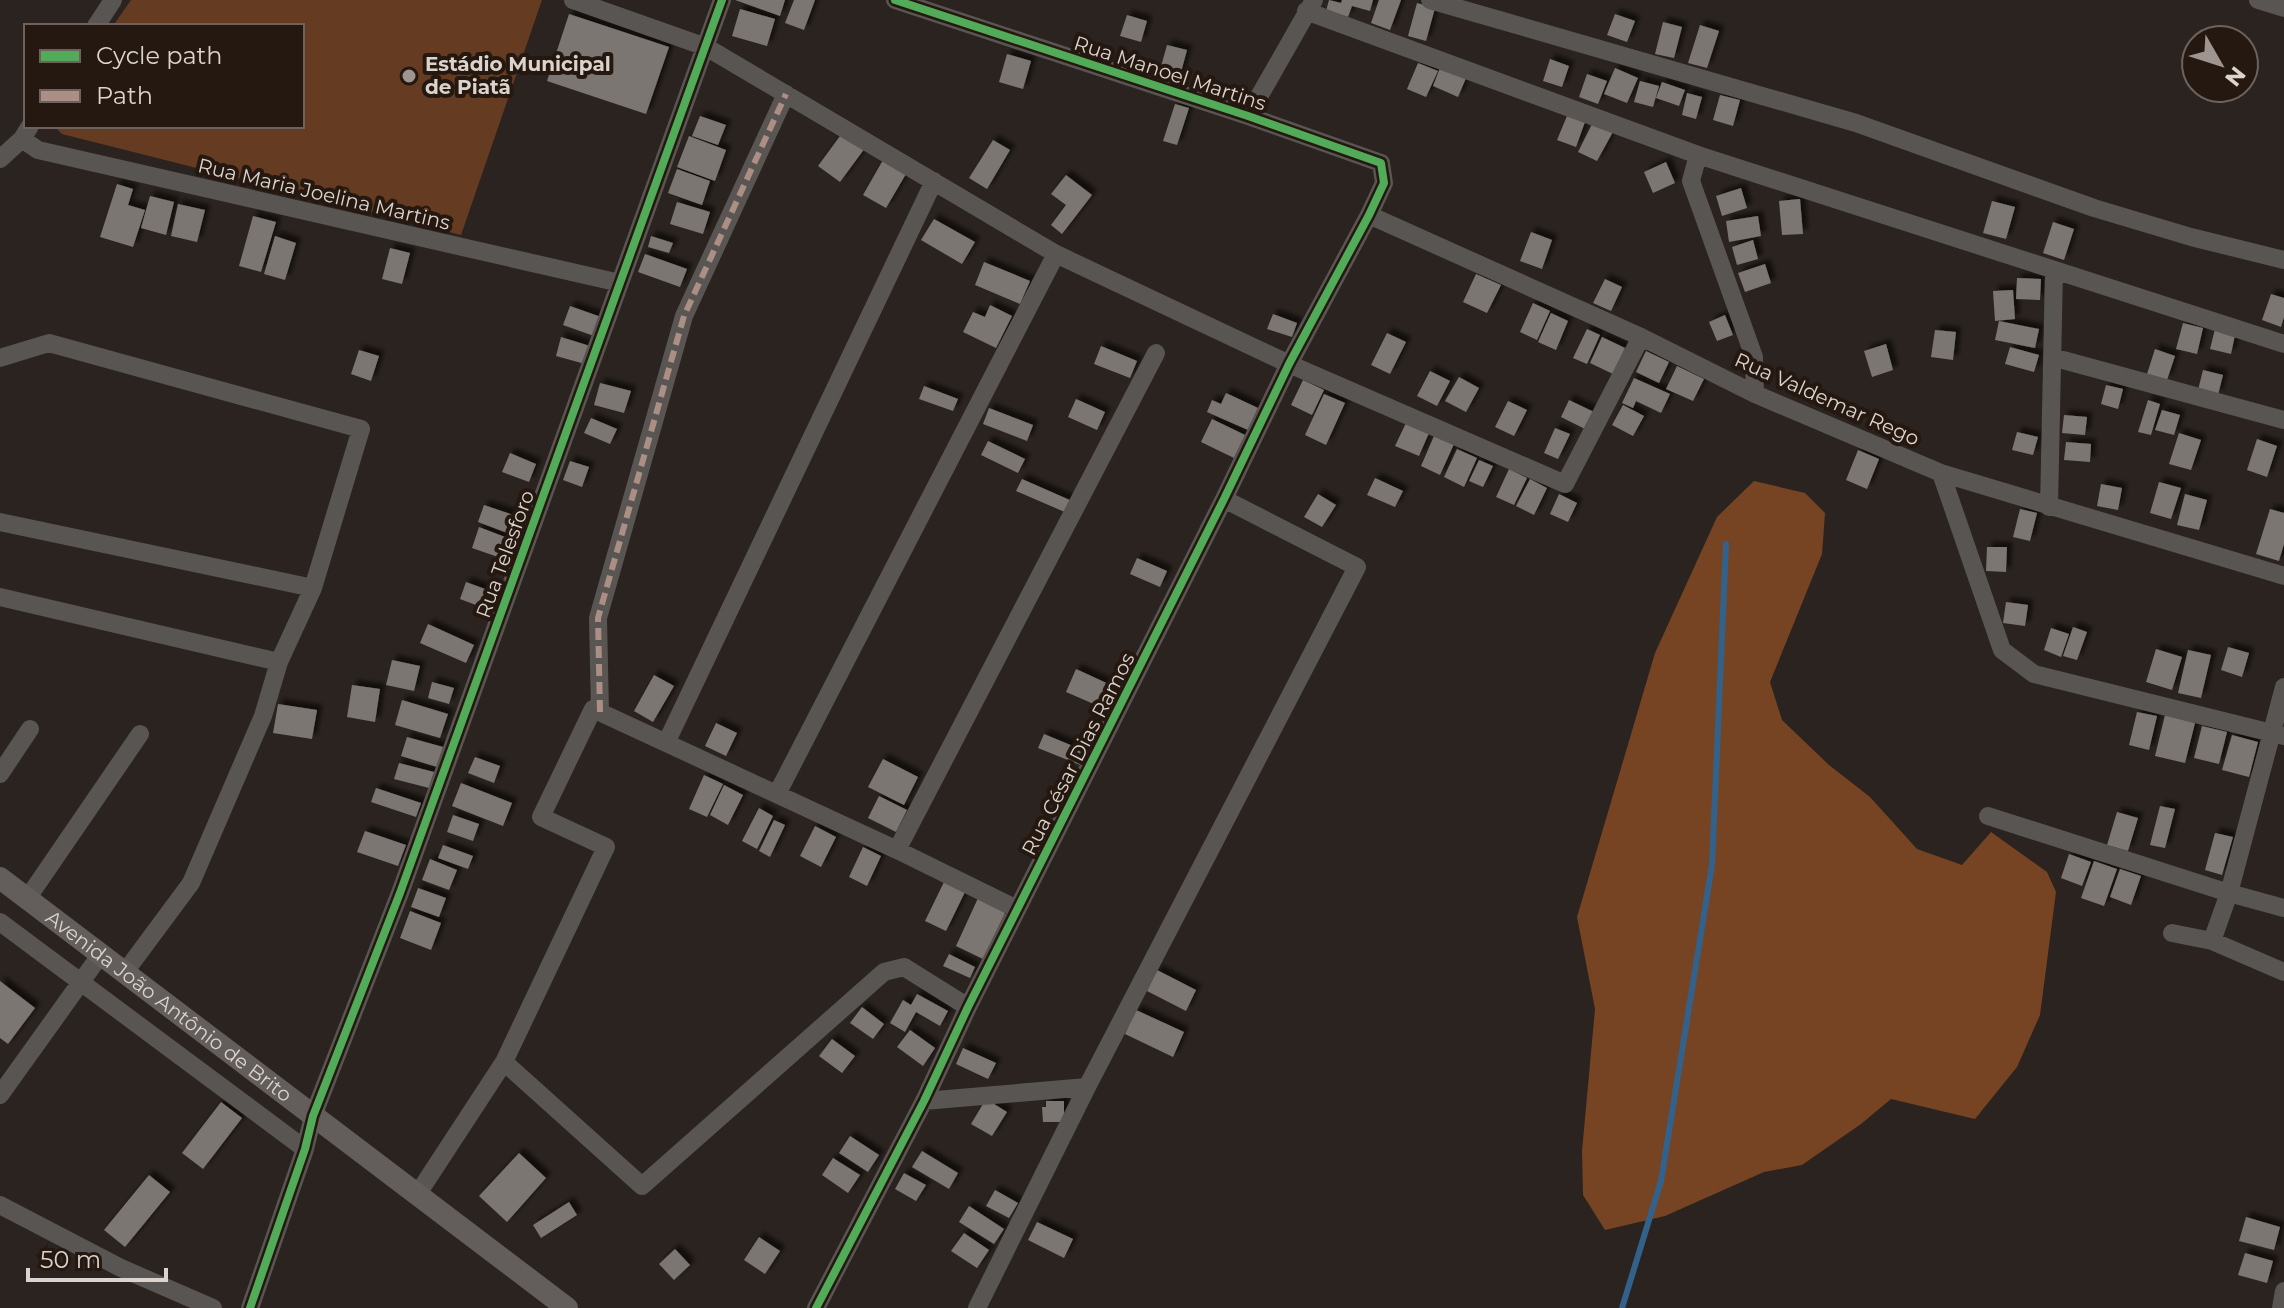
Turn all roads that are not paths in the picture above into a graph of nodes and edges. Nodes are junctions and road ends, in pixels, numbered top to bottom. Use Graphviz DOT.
graph roads {
  1 [pos="113,0"];
  2 [pos="573,0"];
  3 [pos="722,0"];
  4 [pos="895,0"];
  5 [pos="1430,0"];
  6 [pos="2258,0"];
  7 [pos="1310,5"];
  8 [pos="2284,8"];
  9 [pos="97,24"];
  10 [pos="706,47"];
  11 [pos="786,94"];
  12 [pos="1248,116"];
  13 [pos="26,132"];
  14 [pos="1698,155"];
  15 [pos="0,159"];
  16 [pos="934,181"];
  17 [pos="1369,215"];
  18 [pos="1056,254"];
  19 [pos="2284,260"];
  20 [pos="2054,270"];
  21 [pos="620,283"];
  22 [pos="1641,337"];
  23 [pos="2284,344"];
  24 [pos="1156,353"];
  25 [pos="2052,357"];
  26 [pos="0,358"];
  27 [pos="1289,364"];
  28 [pos="1755,394"];
  29 [pos="2284,420"];
  30 [pos="1941,473"];
  31 [pos="1224,499"];
  32 [pos="2049,507"];
  33 [pos="0,522"];
  34 [pos="2284,576"];
  35 [pos="313,588"];
  36 [pos="0,597"];
  37 [pos="279,662"];
  38 [pos="2284,687"];
  39 [pos="600,712"];
  40 [pos="30,729"];
  41 [pos="140,734"];
  42 [pos="2277,734"];
  43 [pos="668,739"];
  44 [pos="0,774"];
  45 [pos="777,794"];
  46 [pos="1988,816"];
  47 [pos="897,850"];
  48 [pos="0,878"];
  49 [pos="2229,893"];
  50 [pos="27,899"];
  51 [pos="2284,908"];
  52 [pos="1017,909"];
  53 [pos="0,922"];
  54 [pos="2172,933"];
  55 [pos="2212,941"];
  56 [pos="101,954"];
  57 [pos="125,972"];
  58 [pos="2284,972"];
  59 [pos="81,983"];
  60 [pos="968,1007"];
  61 [pos="504,1062"];
  62 [pos="1087,1087"];
  63 [pos="0,1095"];
  64 [pos="924,1101"];
  65 [pos="313,1116"];
  66 [pos="305,1149"];
  67 [pos="417,1195"];
  68 [pos="0,1205"];
  69 [pos="2284,1291"];
  70 [pos="213,1308"];
  71 [pos="250,1308"];
  72 [pos="567,1308"];
  73 [pos="816,1308"];
  74 [pos="977,1308"];
  75 [pos="2281,1308"];
  1 -- 9 [label="street"];
  2 -- 10 [label="street"];
  3 -- 10 [label="street, Rua Telesforo"];
  4 -- 12 [label="street, Rua Manoel Martins"];
  5 -- 19 [label="street"];
  6 -- 8 [label="street"];
  7 -- 12 [label="street"];
  7 -- 14 [label="street"];
  10 -- 11 [label="street"];
  10 -- 21 [label="street, Rua Telesforo"];
  11 -- 16 [label="street"];
  11 -- 39 [label="street"];
  12 -- 17 [label="street, Rua Manoel Martins"];
  13 -- 15 [label="street"];
  13 -- 21 [label="street, Rua Maria Joelina Martins"];
  14 -- 20 [label="street"];
  14 -- 28 [label="street"];
  16 -- 18 [label="street"];
  16 -- 43 [label="street"];
  17 -- 22 [label="street, Rua Valdemar Rego"];
  17 -- 27 [label="street, Rua César Dias Ramos"];
  18 -- 27 [label="street"];
  18 -- 45 [label="street"];
  20 -- 23 [label="street"];
  20 -- 25 [label="street"];
  21 -- 65 [label="street, Rua Telesforo"];
  22 -- 27 [label="street"];
  22 -- 28 [label="street, Rua Valdemar Rego"];
  24 -- 47 [label="street"];
  25 -- 29 [label="street"];
  25 -- 32 [label="street"];
  26 -- 35 [label="street"];
  27 -- 31 [label="street, Rua César Dias Ramos"];
  28 -- 30 [label="street, Rua Valdemar Rego"];
  30 -- 32 [label="street, Rua Valdemar Rego"];
  30 -- 42 [label="street"];
  31 -- 52 [label="street, Rua César Dias Ramos"];
  31 -- 62 [label="street"];
  32 -- 34 [label="street, Rua Valdemar Rego"];
  33 -- 35 [label="street"];
  35 -- 37 [label="street"];
  36 -- 37 [label="street"];
  37 -- 57 [label="street"];
  38 -- 42 [label="street"];
  39 -- 45 [label="street"];
  39 -- 61 [label="street"];
  40 -- 44 [label="street"];
  41 -- 50 [label="street"];
  42 -- 49 [label="street"];
  45 -- 47 [label="street"];
  46 -- 49 [label="street"];
  47 -- 52 [label="street"];
  48 -- 50 [label="main road, Avenida João Antônio de Brito"];
  49 -- 51 [label="street"];
  49 -- 55 [label="street"];
  50 -- 56 [label="main road, Avenida João Antônio de Brito"];
  52 -- 60 [label="street, Rua César Dias Ramos"];
  53 -- 59 [label="street"];
  54 -- 55 [label="street"];
  55 -- 58 [label="street"];
  56 -- 57 [label="main road, Avenida João Antônio de Brito"];
  56 -- 59 [label="street"];
  57 -- 65 [label="main road, Avenida João Antônio de Brito"];
  59 -- 63 [label="street"];
  59 -- 66 [label="street"];
  60 -- 61 [label="street"];
  60 -- 64 [label="street, Rua César Dias Ramos"];
  61 -- 67 [label="street"];
  62 -- 64 [label="street"];
  62 -- 74 [label="street"];
  64 -- 73 [label="street, Rua César Dias Ramos"];
  65 -- 66 [label="street, Rua Telesforo"];
  65 -- 67 [label="main road, Avenida João Antônio de Brito"];
  66 -- 71 [label="street, Rua Telesforo"];
  67 -- 72 [label="main road, Avenida João Antônio de Brito"];
  68 -- 70 [label="street"];
  69 -- 75 [label="street"];
}
